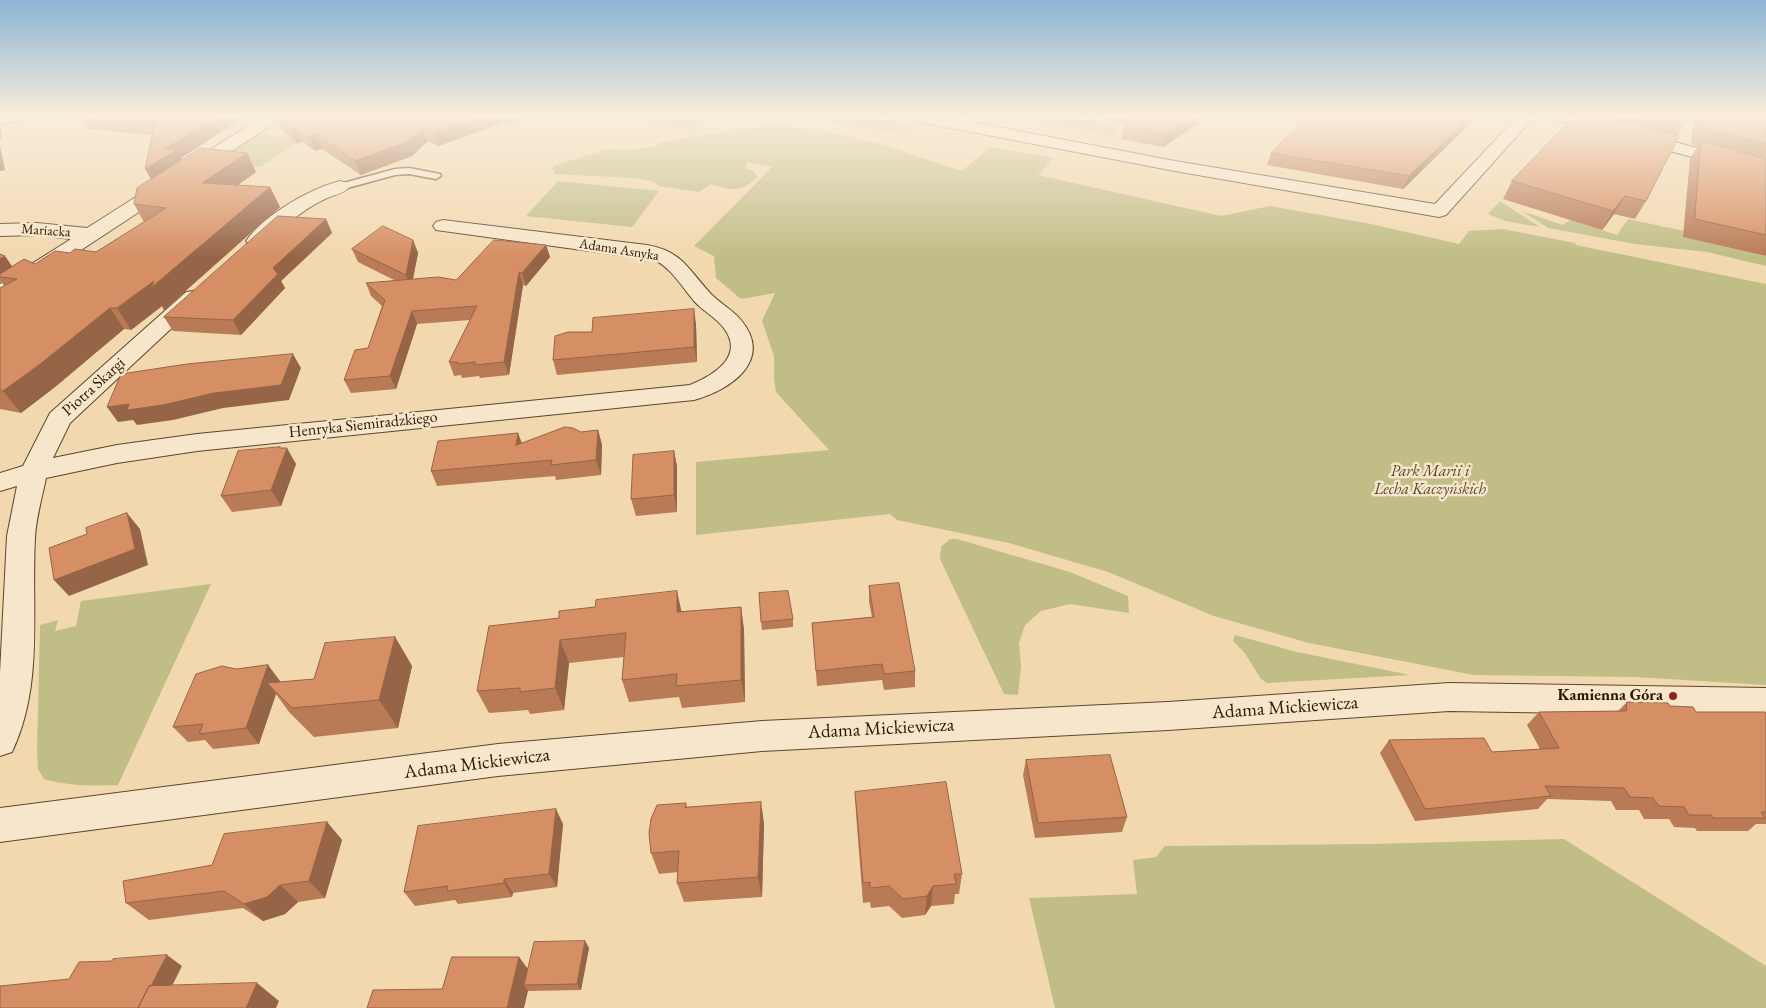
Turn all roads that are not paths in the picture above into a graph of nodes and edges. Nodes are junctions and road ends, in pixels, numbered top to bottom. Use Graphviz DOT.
graph roads {
  1 [pos="201,164"];
  2 [pos="1165,164"];
  3 [pos="1482,164"];
  4 [pos="1736,164"];
  5 [pos="1766,172"];
  6 [pos="436,176"];
  7 [pos="340,187"];
  8 [pos="443,226"];
  9 [pos="0,230"];
  10 [pos="92,235"];
  11 [pos="239,256"];
  12 [pos="210,283"];
  13 [pos="0,293"];
  14 [pos="694,392"];
  15 [pos="34,471"];
  16 [pos="0,482"];
  17 [pos="10,538"];
  18 [pos="1766,702"];
  19 [pos="0,741"];
  20 [pos="0,826"];
  1 -- 10 [label="street"];
  2 -- 3 [label="street"];
  4 -- 5 [label="street"];
  6 -- 7 [label="lane"];
  7 -- 11 [label="street"];
  8 -- 14 [label="street, Adama Asnyka"];
  9 -- 10 [label="street, Mariacka"];
  10 -- 13 [label="street"];
  12 -- 15 [label="street, Piotra Skargi"];
  14 -- 15 [label="street, Henryka Siemiradzkiego"];
  15 -- 16 [label="street, Henryka Siemiradzkiego"];
  15 -- 17 [label="street, Piotra Skargi"];
  17 -- 19 [label="street, Piotra Skargi"];
  18 -- 20 [label="street, Adama Mickiewicza"];
}
